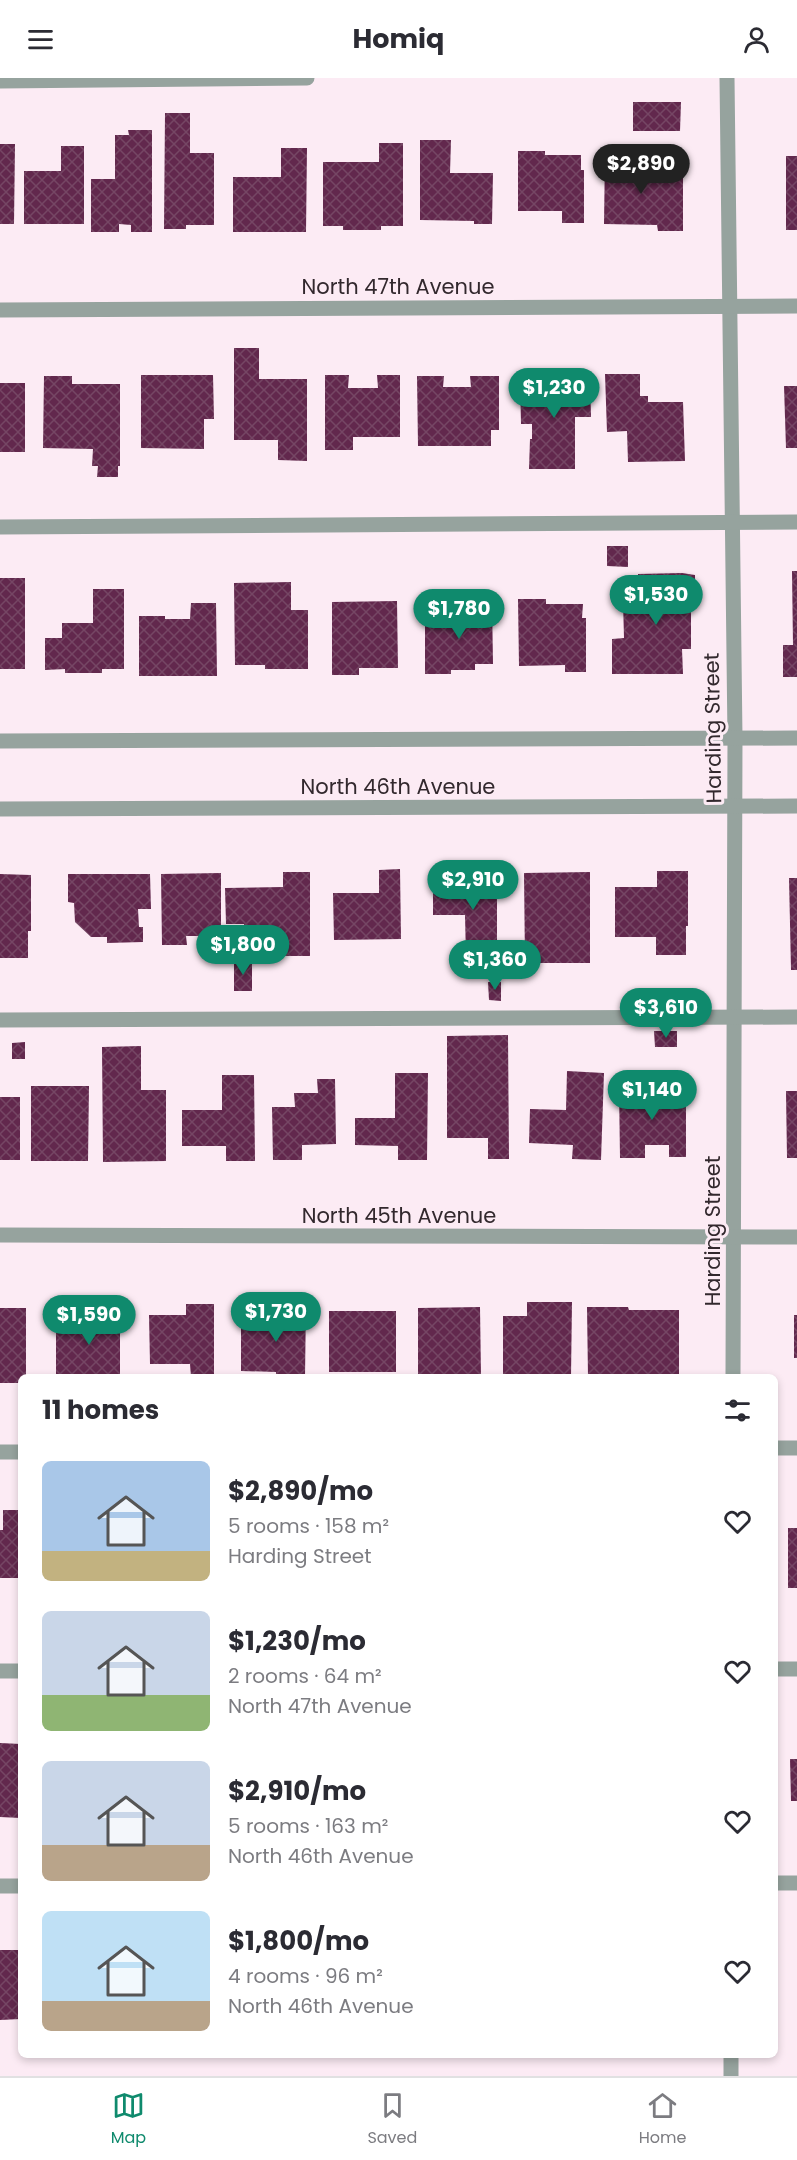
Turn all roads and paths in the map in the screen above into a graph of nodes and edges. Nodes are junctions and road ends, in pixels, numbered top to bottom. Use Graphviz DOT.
graph roads {
  1 [pos="307,78"];
  2 [pos="727,78"];
  3 [pos="0,81"];
  4 [pos="797,306"];
  5 [pos="728,307"];
  6 [pos="0,310"];
  7 [pos="732,522"];
  8 [pos="797,522"];
  9 [pos="0,527"];
  10 [pos="735,738"];
  11 [pos="797,738"];
  12 [pos="0,741"];
  13 [pos="735,806"];
  14 [pos="797,806"];
  15 [pos="0,809"];
  16 [pos="797,1017"];
  17 [pos="734,1018"];
  18 [pos="0,1020"];
  19 [pos="0,1235"];
  20 [pos="797,1237"];
  21 [pos="734,1238"];
  22 [pos="733,1374"];
  23 [pos="778,1448"];
  24 [pos="797,1448"];
  25 [pos="0,1452"];
  26 [pos="18,1452"];
  27 [pos="778,1669"];
  28 [pos="797,1669"];
  29 [pos="0,1671"];
  30 [pos="18,1671"];
  31 [pos="778,1883"];
  32 [pos="797,1883"];
  33 [pos="0,1886"];
  34 [pos="18,1886"];
  35 [pos="731,2058"];
  36 [pos="731,2076"];
  1 -- 3 [label="street"];
  2 -- 5 [label="street, Harding Street"];
  4 -- 5 [label="street, North 47th Avenue"];
  5 -- 6 [label="street, North 47th Avenue"];
  5 -- 7 [label="street, Harding Street"];
  7 -- 8 [label="street"];
  7 -- 9 [label="street"];
  7 -- 10 [label="street, Harding Street"];
  10 -- 11 [label="street"];
  10 -- 12 [label="street"];
  10 -- 13 [label="street, Harding Street"];
  13 -- 14 [label="street, North 46th Avenue"];
  13 -- 15 [label="street, North 46th Avenue"];
  13 -- 17 [label="street, Harding Street"];
  16 -- 17 [label="street"];
  17 -- 18 [label="street"];
  17 -- 21 [label="street, Harding Street"];
  19 -- 21 [label="street, North 45th Avenue"];
  20 -- 21 [label="street, North 45th Avenue"];
  21 -- 22 [label="street, Harding Street"];
  23 -- 24 [label="street"];
  25 -- 26 [label="street"];
  27 -- 28 [label="street"];
  29 -- 30 [label="street"];
  31 -- 32 [label="street"];
  33 -- 34 [label="street"];
  35 -- 36 [label="street"];
}
